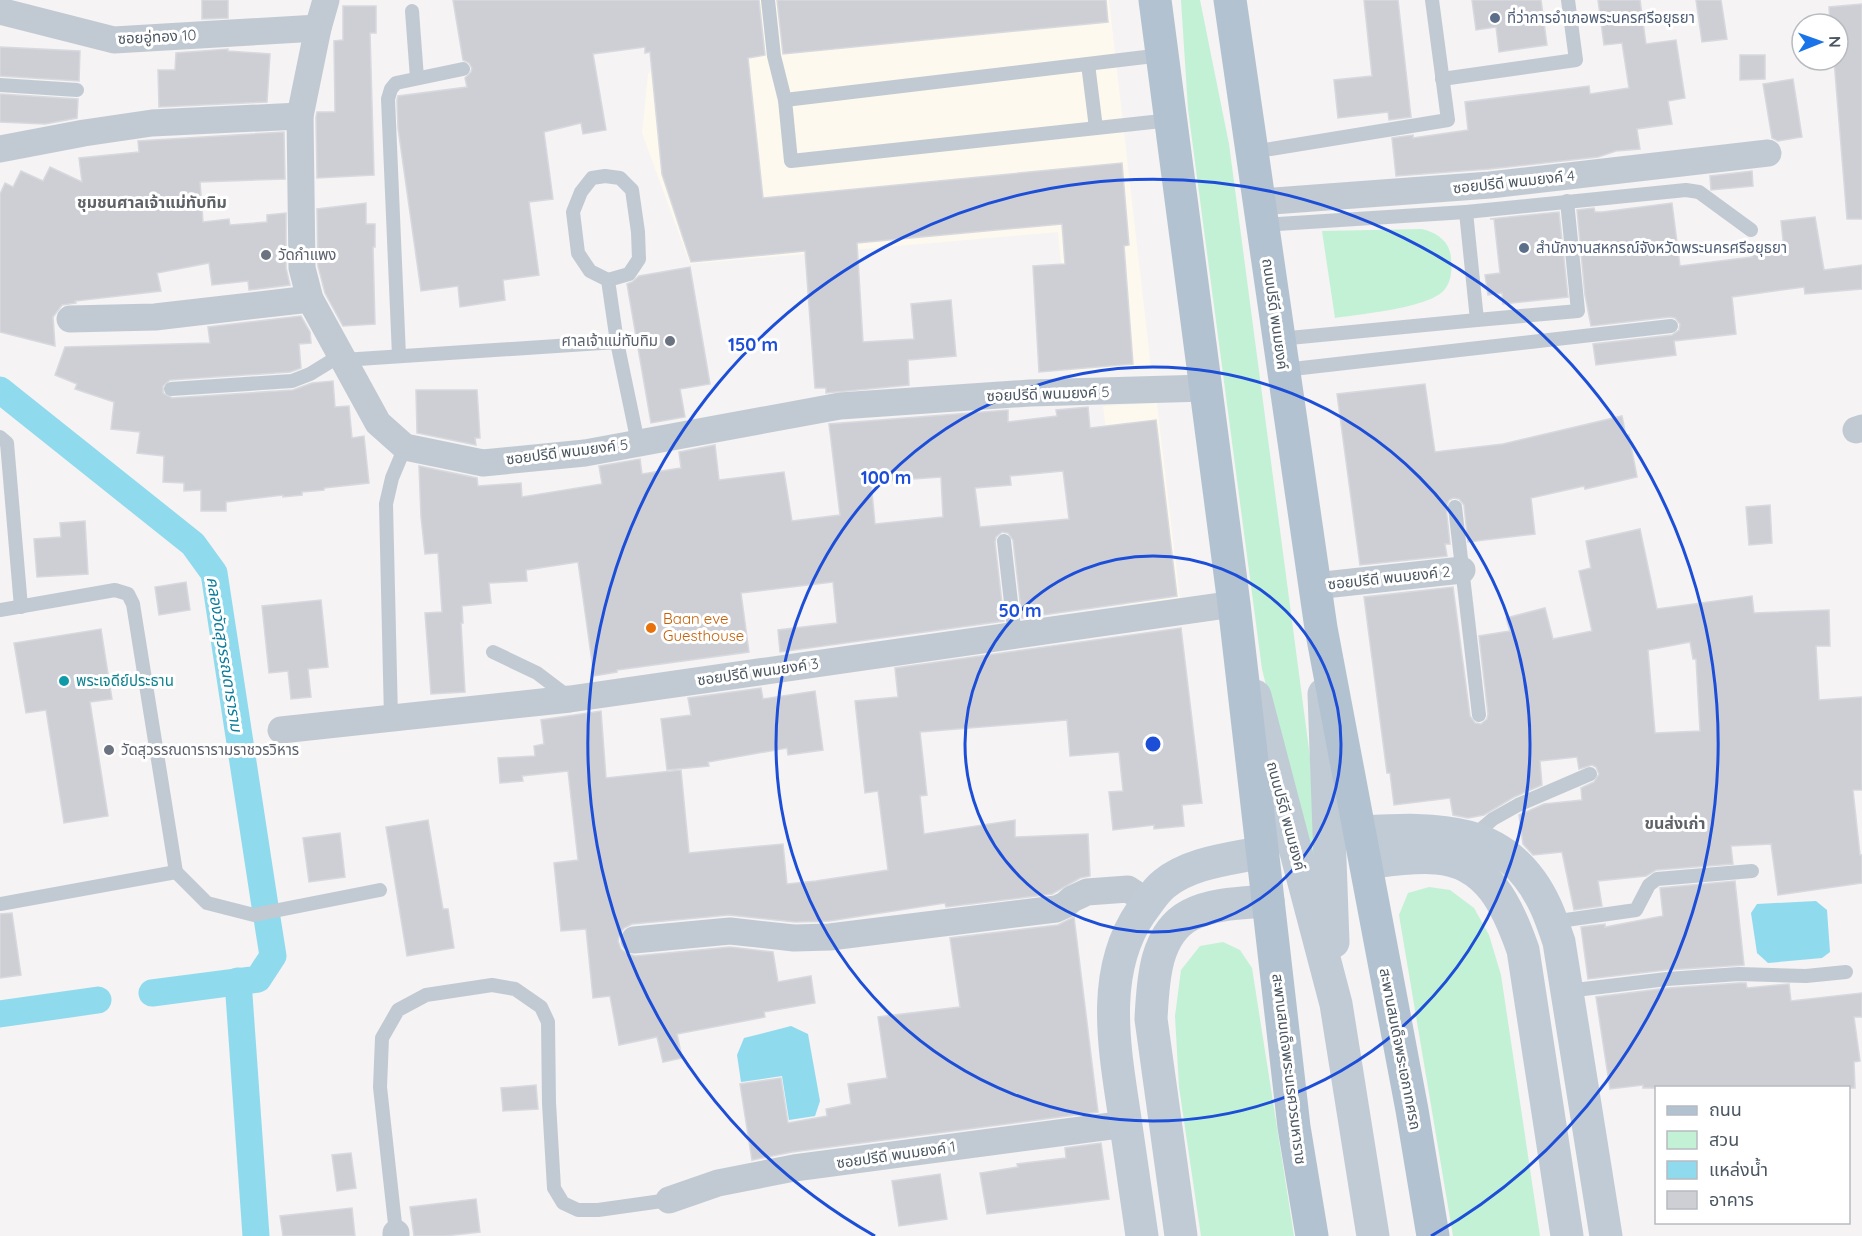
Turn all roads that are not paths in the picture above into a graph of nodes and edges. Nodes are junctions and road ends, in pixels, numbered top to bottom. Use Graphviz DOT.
graph roads {
  1 [pos="326,0"];
  2 [pos="768,0"];
  3 [pos="1155,0"];
  4 [pos="1230,0"];
  5 [pos="1432,0"];
  6 [pos="1568,0"];
  7 [pos="0,11"];
  8 [pos="412,11"];
  9 [pos="318,28"];
  10 [pos="1162,55"];
  11 [pos="1088,64"];
  12 [pos="463,69"];
  13 [pos="417,78"];
  14 [pos="1442,79"];
  15 [pos="0,85"];
  16 [pos="76,90"];
  17 [pos="784,100"];
  18 [pos="300,116"];
  19 [pos="1171,120"];
  20 [pos="1096,128"];
  21 [pos="0,149"];
  22 [pos="1252,152"];
  23 [pos="1768,153"];
  24 [pos="1568,201"];
  25 [pos="1466,212"];
  26 [pos="1261,214"];
  27 [pos="1751,230"];
  28 [pos="608,280"];
  29 [pos="310,299"];
  30 [pos="70,319"];
  31 [pos="1477,320"];
  32 [pos="1671,326"];
  33 [pos="617,342"];
  34 [pos="1281,355"];
  35 [pos="399,356"];
  36 [pos="342,358"];
  37 [pos="1206,388"];
  38 [pos="171,389"];
  39 [pos="0,437"];
  40 [pos="638,443"];
  41 [pos="405,447"];
  42 [pos="1455,507"];
  43 [pos="1004,541"];
  44 [pos="1462,570"];
  45 [pos="1315,586"];
  46 [pos="21,607"];
  47 [pos="0,610"];
  48 [pos="1236,616"];
  49 [pos="1321,628"];
  50 [pos="1015,637"];
  51 [pos="493,652"];
  52 [pos="570,699"];
  53 [pos="1479,715"];
  54 [pos="391,718"];
  55 [pos="281,730"];
  56 [pos="1590,774"];
  57 [pos="1472,837"];
  58 [pos="1363,847"];
  59 [pos="1263,852"];
  60 [pos="1752,871"];
  61 [pos="176,872"];
  62 [pos="380,890"];
  63 [pos="1268,901"];
  64 [pos="1148,902"];
  65 [pos="0,904"];
  66 [pos="1552,922"];
  67 [pos="634,940"];
  68 [pos="1846,972"];
  69 [pos="1567,991"];
  70 [pos="1336,1004"];
  71 [pos="1126,1125"];
  72 [pos="669,1200"];
  73 [pos="1311,1227"];
  74 [pos="396,1234"];
  75 [pos="1142,1236"];
  76 [pos="1180,1236"];
  77 [pos="1374,1236"];
  78 [pos="1433,1236"];
  79 [pos="1567,1236"];
  80 [pos="1606,1236"];
  1 -- 9 [label="street"];
  2 -- 17 [label="lane"];
  3 -- 10 [label="main road, ถนนปรีดี พนมยงค์"];
  4 -- 22 [label="main road, ถนนปรีดี พนมยงค์"];
  5 -- 14 [label="lane"];
  6 -- 14 [label="lane"];
  7 -- 9 [label="street, ซอยอู่ทอง 10"];
  8 -- 13 [label="lane"];
  9 -- 18 [label="street"];
  10 -- 11 [label="lane"];
  10 -- 19 [label="main road, ถนนปรีดี พนมยงค์"];
  11 -- 17 [label="lane"];
  11 -- 20 [label="lane"];
  12 -- 13 [label="lane"];
  13 -- 35 [label="lane"];
  14 -- 22 [label="lane"];
  15 -- 16 [label="lane"];
  17 -- 20 [label="lane"];
  18 -- 21 [label="street"];
  18 -- 29 [label="street"];
  19 -- 20 [label="lane"];
  19 -- 37 [label="main road, ถนนปรีดี พนมยงค์"];
  22 -- 26 [label="main road, ถนนปรีดี พนมยงค์"];
  23 -- 26 [label="street, ซอยปรีดี พนมยงค์ 4"];
  24 -- 25 [label="lane"];
  24 -- 27 [label="lane"];
  24 -- 31 [label="lane"];
  25 -- 26 [label="lane"];
  25 -- 31 [label="lane"];
  26 -- 34 [label="main road, ถนนปรีดี พนมยงค์"];
  28 -- 28 [label="lane"];
  28 -- 33 [label="lane"];
  29 -- 30 [label="street"];
  29 -- 36 [label="street"];
  31 -- 34 [label="lane"];
  32 -- 34 [label="lane"];
  33 -- 35 [label="lane"];
  33 -- 40 [label="lane"];
  34 -- 45 [label="main road, ถนนปรีดี พนมยงค์"];
  35 -- 36 [label="lane"];
  36 -- 38 [label="lane"];
  36 -- 41 [label="street"];
  37 -- 40 [label="street, ซอยปรีดี พนมยงค์ 5"];
  37 -- 48 [label="main road, ถนนปรีดี พนมยงค์"];
  39 -- 46 [label="lane"];
  40 -- 41 [label="street, ซอยปรีดี พนมยงค์ 5"];
  41 -- 54 [label="lane"];
  42 -- 44 [label="lane"];
  43 -- 50 [label="lane"];
  44 -- 45 [label="street, ซอยปรีดี พนมยงค์ 2"];
  44 -- 53 [label="lane"];
  45 -- 49 [label="main road, ถนนปรีดี พนมยงค์"];
  46 -- 47 [label="lane"];
  46 -- 61 [label="lane"];
  48 -- 50 [label="street, ซอยปรีดี พนมยงค์ 3"];
  48 -- 59 [label="main road, ถนนปรีดี พนมยงค์"];
  48 -- 70 [label="main road, ถนนปรีดี พนมยงค์"];
  49 -- 58 [label="main road, ถนนปรีดี พนมยงค์"];
  49 -- 70 [label="main road, ถนนปรีดี พนมยงค์"];
  50 -- 52 [label="street, ซอยปรีดี พนมยงค์ 3"];
  51 -- 52 [label="lane"];
  52 -- 54 [label="street, ซอยปรีดี พนมยงค์ 3"];
  54 -- 55 [label="street, ซอยปรีดี พนมยงค์ 3"];
  56 -- 57 [label="lane"];
  57 -- 58 [label="main road"];
  57 -- 66 [label="main road"];
  58 -- 78 [label="main road, สะพานสมเด็จพระเอกาทศรถ"];
  58 -- 79 [label="main road"];
  59 -- 63 [label="main road, ถนนปรีดี พนมยงค์"];
  59 -- 64 [label="main road"];
  60 -- 66 [label="lane"];
  61 -- 62 [label="lane"];
  61 -- 65 [label="lane"];
  63 -- 73 [label="main road, สะพานสมเด็จพระนเรศวรมหาราช"];
  63 -- 76 [label="main road"];
  64 -- 67 [label="street"];
  64 -- 71 [label="main road"];
  66 -- 69 [label="main road"];
  68 -- 69 [label="lane"];
  69 -- 80 [label="main road"];
  70 -- 77 [label="main road, ถนนปรีดี พนมยงค์"];
  71 -- 72 [label="street, ซอยปรีดี พนมยงค์ 1"];
  71 -- 75 [label="main road"];
  72 -- 74 [label="lane"];
}
